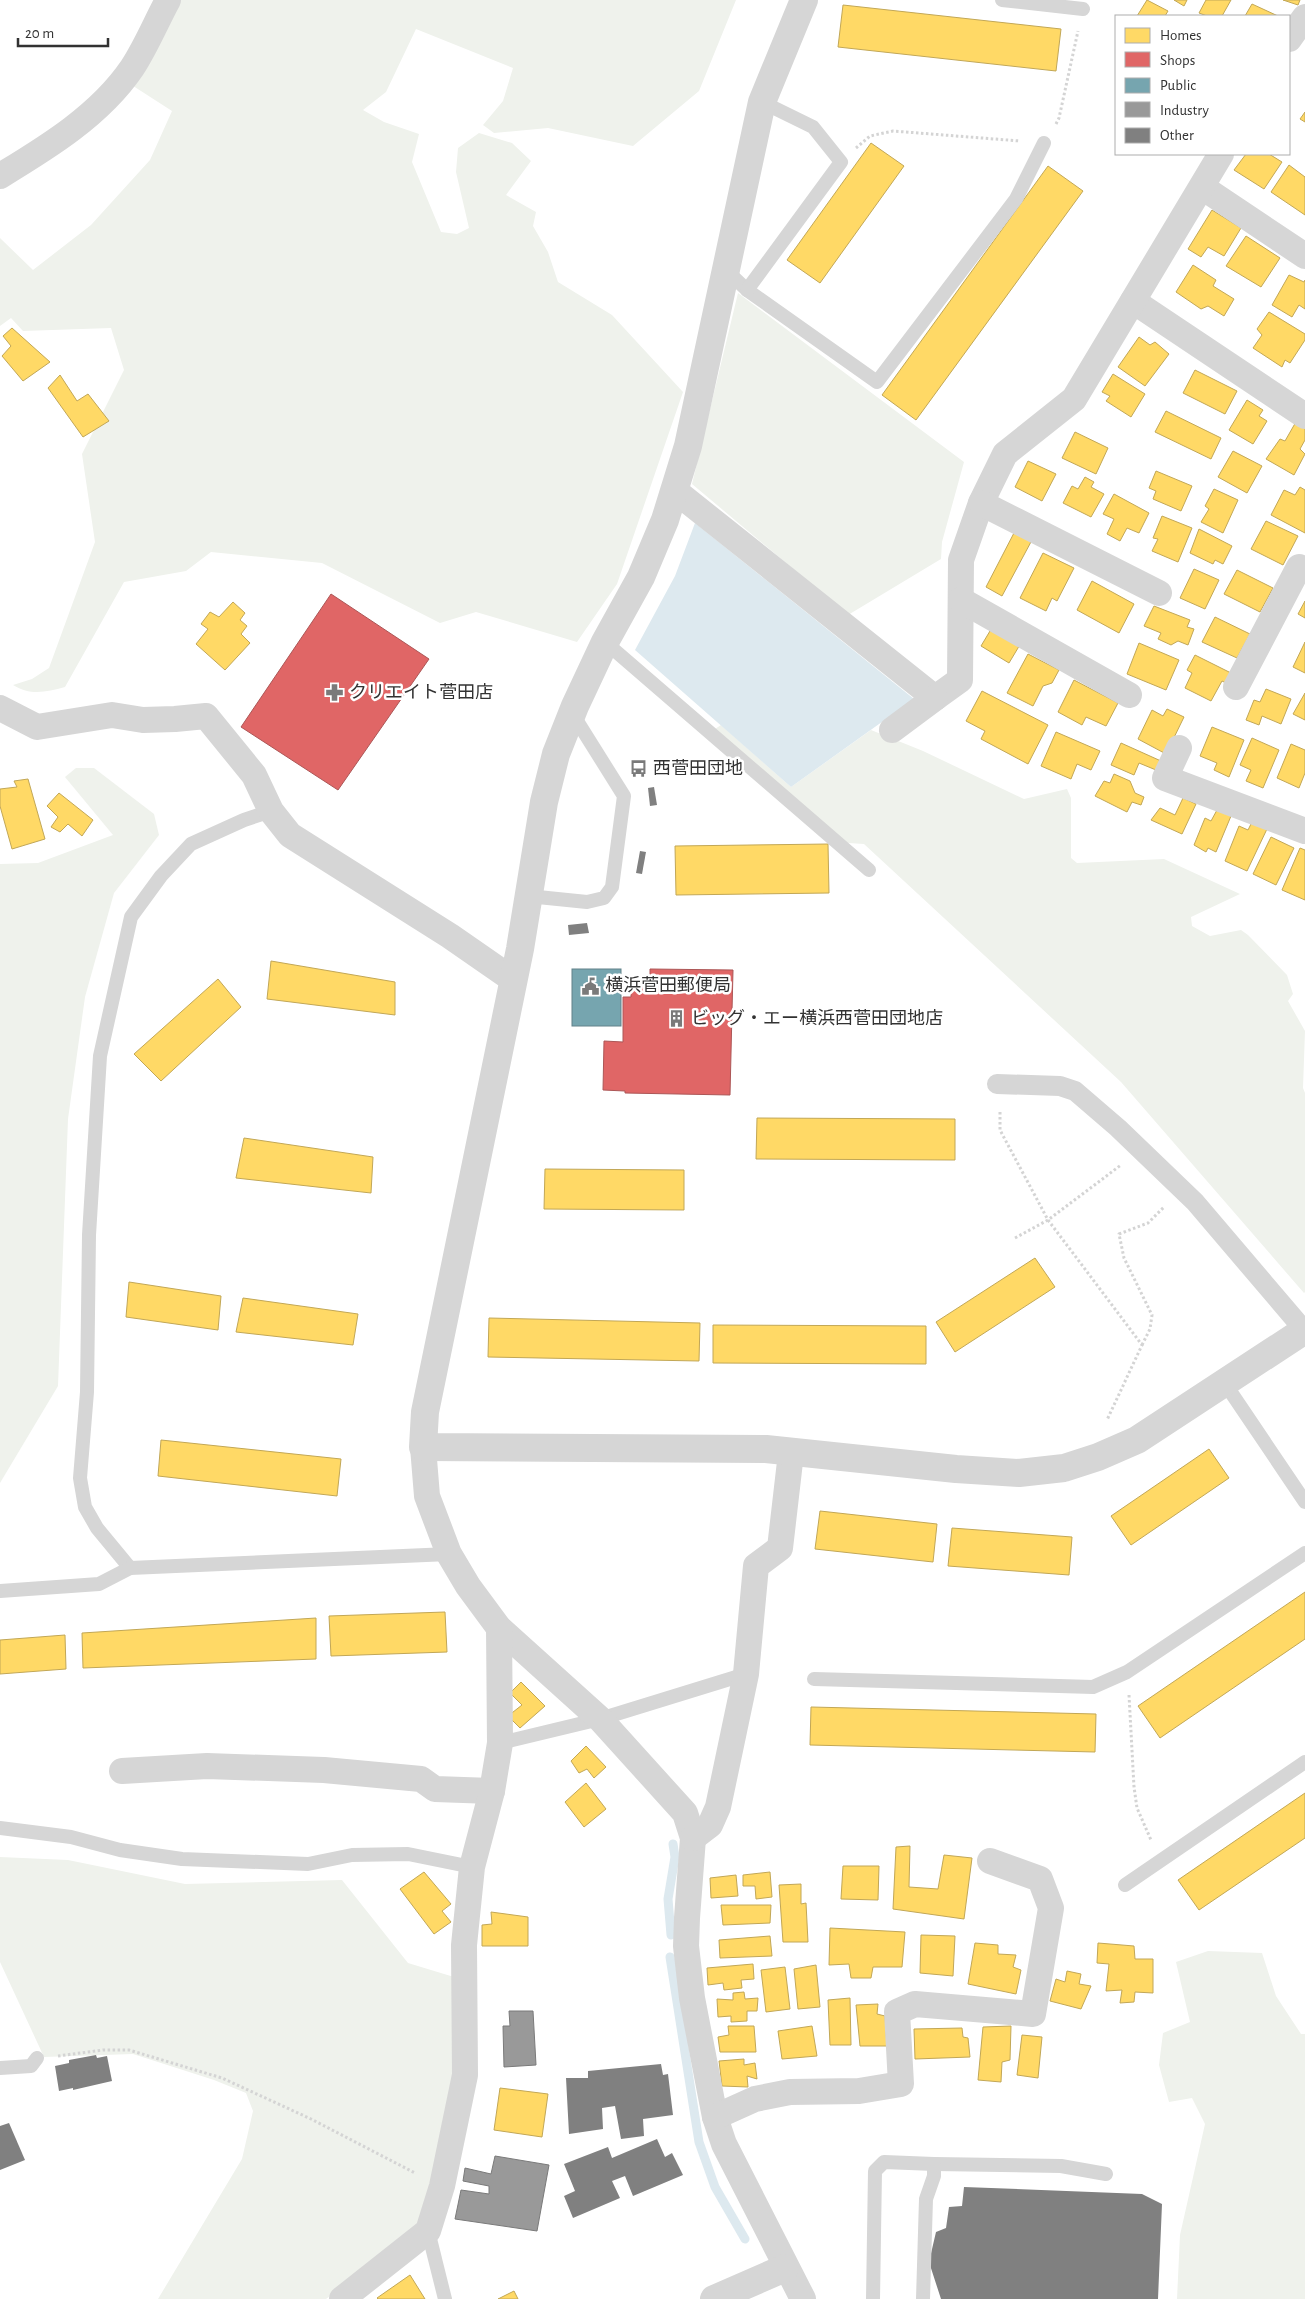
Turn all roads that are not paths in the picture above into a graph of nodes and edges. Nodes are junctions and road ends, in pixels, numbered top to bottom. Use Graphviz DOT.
graph roads {
  1 [pos="804,0"];
  2 [pos="1002,0"];
  3 [pos="165,1"];
  4 [pos="1083,9"];
  5 [pos="1305,17"];
  6 [pos="1290,38"];
  7 [pos="762,102"];
  8 [pos="1044,143"];
  9 [pos="1221,155"];
  10 [pos="0,176"];
  11 [pos="1202,186"];
  12 [pos="1305,256"];
  13 [pos="727,271"];
  14 [pos="747,290"];
  15 [pos="1133,302"];
  16 [pos="1305,416"];
  17 [pos="674,490"];
  18 [pos="981,503"];
  19 [pos="1305,570"];
  20 [pos="1159,593"];
  21 [pos="961,600"];
  22 [pos="605,642"];
  23 [pos="1236,687"];
  24 [pos="1129,695"];
  25 [pos="935,698"];
  26 [pos="0,708"];
  27 [pos="572,713"];
  28 [pos="892,730"];
  29 [pos="1179,748"];
  30 [pos="271,811"];
  31 [pos="1305,831"];
  32 [pos="869,870"];
  33 [pos="528,896"];
  34 [pos="512,980"];
  35 [pos="997,1084"];
  36 [pos="1305,1330"];
  37 [pos="1224,1382"];
  38 [pos="422,1447"];
  39 [pos="791,1453"];
  40 [pos="1305,1502"];
  41 [pos="1305,1552"];
  42 [pos="448,1554"];
  43 [pos="130,1568"];
  44 [pos="0,1591"];
  45 [pos="499,1628"];
  46 [pos="746,1674"];
  47 [pos="814,1679"];
  48 [pos="600,1719"];
  49 [pos="500,1743"];
  50 [pos="1305,1762"];
  51 [pos="122,1771"];
  52 [pos="492,1791"];
  53 [pos="0,1828"];
  54 [pos="693,1838"];
  55 [pos="990,1860"];
  56 [pos="472,1867"];
  57 [pos="1125,1885"];
  58 [pos="37,2058"];
  59 [pos="0,2068"];
  60 [pos="715,2118"];
  61 [pos="934,2164"];
  62 [pos="1106,2174"];
  63 [pos="428,2231"];
  64 [pos="785,2268"];
  65 [pos="342,2299"];
  66 [pos="445,2299"];
  67 [pos="714,2299"];
  68 [pos="802,2299"];
  69 [pos="873,2299"];
  70 [pos="923,2299"];
  1 -- 7 [label="street"];
  2 -- 4 [label="lane"];
  3 -- 10 [label="street"];
  5 -- 6 [label="street"];
  7 -- 13 [label="street"];
  7 -- 14 [label="lane"];
  8 -- 14 [label="lane"];
  9 -- 11 [label="street"];
  11 -- 12 [label="street"];
  11 -- 15 [label="street"];
  13 -- 14 [label="lane"];
  13 -- 17 [label="street"];
  15 -- 16 [label="street"];
  15 -- 18 [label="street"];
  17 -- 22 [label="street"];
  17 -- 25 [label="street"];
  18 -- 20 [label="street"];
  18 -- 21 [label="street"];
  19 -- 23 [label="street"];
  21 -- 24 [label="street"];
  21 -- 25 [label="street"];
  22 -- 27 [label="street"];
  22 -- 32 [label="lane"];
  25 -- 28 [label="street"];
  26 -- 30 [label="street"];
  27 -- 33 [label="street"];
  27 -- 33 [label="lane"];
  29 -- 31 [label="street"];
  30 -- 34 [label="street"];
  30 -- 43 [label="lane"];
  33 -- 34 [label="street"];
  34 -- 38 [label="street"];
  35 -- 36 [label="street"];
  36 -- 37 [label="street"];
  37 -- 39 [label="street"];
  37 -- 40 [label="lane"];
  38 -- 39 [label="street"];
  38 -- 42 [label="street"];
  39 -- 46 [label="street"];
  41 -- 47 [label="lane"];
  42 -- 43 [label="lane"];
  42 -- 45 [label="street"];
  43 -- 44 [label="lane"];
  45 -- 48 [label="street"];
  45 -- 49 [label="street"];
  46 -- 48 [label="lane"];
  46 -- 54 [label="street"];
  48 -- 49 [label="lane"];
  48 -- 54 [label="street"];
  49 -- 52 [label="street"];
  50 -- 57 [label="lane"];
  51 -- 52 [label="street"];
  52 -- 56 [label="street"];
  53 -- 56 [label="lane"];
  54 -- 60 [label="street"];
  55 -- 60 [label="street"];
  56 -- 63 [label="street"];
  58 -- 59 [label="lane"];
  60 -- 64 [label="street"];
  61 -- 62 [label="lane"];
  61 -- 69 [label="lane"];
  61 -- 70 [label="lane"];
  63 -- 65 [label="street"];
  63 -- 66 [label="lane"];
  64 -- 67 [label="street"];
  64 -- 68 [label="street"];
}
